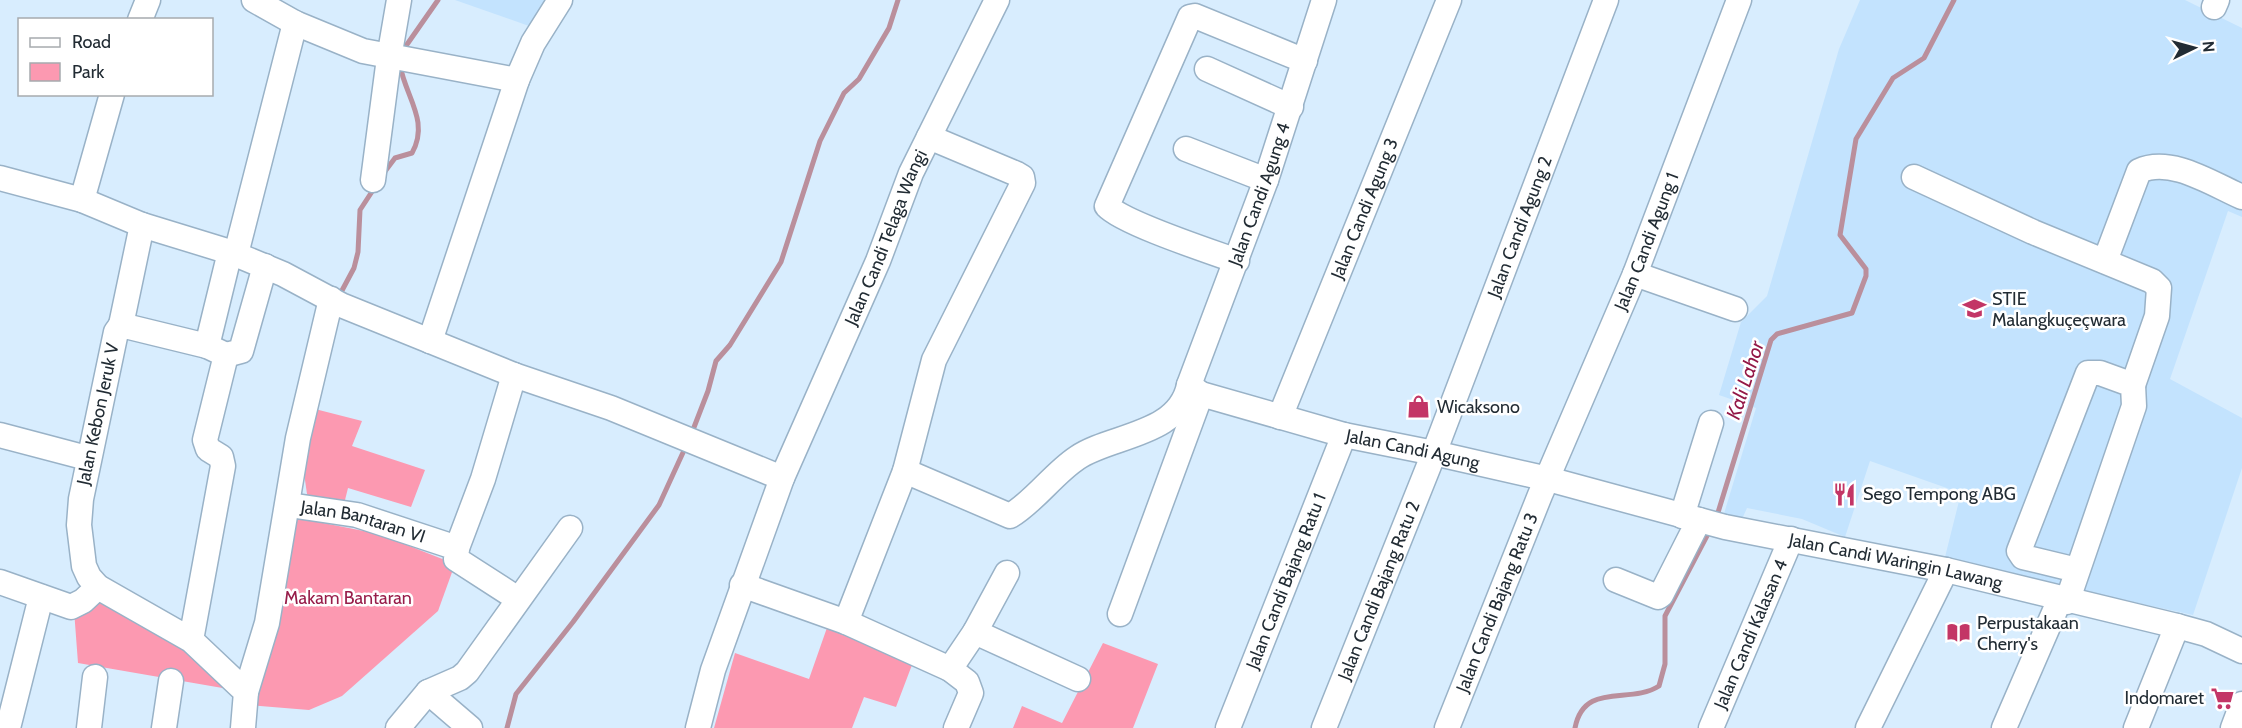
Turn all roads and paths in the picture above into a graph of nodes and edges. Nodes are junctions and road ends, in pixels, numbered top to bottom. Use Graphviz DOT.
graph roads {
  1 [pos="148,0"];
  2 [pos="254,0"];
  3 [pos="399,0"];
  4 [pos="560,0"];
  5 [pos="997,0"];
  6 [pos="1449,0"];
  7 [pos="1606,0"];
  8 [pos="1739,0"];
  9 [pos="1316,3"];
  10 [pos="141,18"];
  11 [pos="295,23"];
  12 [pos="397,59"];
  13 [pos="1305,61"];
  14 [pos="1207,69"];
  15 [pos="517,80"];
  16 [pos="111,96"];
  17 [pos="1291,107"];
  18 [pos="929,137"];
  19 [pos="1186,149"];
  20 [pos="1914,177"];
  21 [pos="0,178"];
  22 [pos="373,180"];
  23 [pos="1266,180"];
  24 [pos="2242,197"];
  25 [pos="82,200"];
  26 [pos="142,225"];
  27 [pos="233,253"];
  28 [pos="1237,261"];
  29 [pos="2105,261"];
  30 [pos="265,266"];
  31 [pos="1635,274"];
  32 [pos="336,302"];
  33 [pos="1735,309"];
  34 [pos="121,325"];
  35 [pos="430,341"];
  36 [pos="216,350"];
  37 [pos="514,375"];
  38 [pos="2133,385"];
  39 [pos="1195,390"];
  40 [pos="1280,417"];
  41 [pos="1711,423"];
  42 [pos="0,435"];
  43 [pos="1344,435"];
  44 [pos="1434,453"];
  45 [pos="87,458"];
  46 [pos="905,471"];
  47 [pos="782,478"];
  48 [pos="1548,479"];
  49 [pos="301,507"];
  50 [pos="1704,521"];
  51 [pos="570,528"];
  52 [pos="1791,539"];
  53 [pos="457,548"];
  54 [pos="1946,570"];
  55 [pos="2077,570"];
  56 [pos="1007,573"];
  57 [pos="1616,580"];
  58 [pos="0,582"];
  59 [pos="742,585"];
  60 [pos="98,588"];
  61 [pos="41,597"];
  62 [pos="518,599"];
  63 [pos="2064,601"];
  64 [pos="1120,614"];
  65 [pos="846,622"];
  66 [pos="2177,626"];
  67 [pos="975,632"];
  68 [pos="191,640"];
  69 [pos="2242,651"];
  70 [pos="950,669"];
  71 [pos="95,677"];
  72 [pos="1078,679"];
  73 [pos="171,681"];
  74 [pos="246,692"];
  75 [pos="428,692"];
  76 [pos="2242,704"];
  77 [pos="8,728"];
  78 [pos="89,728"];
  79 [pos="164,728"];
  80 [pos="243,728"];
  81 [pos="398,728"];
  82 [pos="470,728"];
  83 [pos="698,728"];
  84 [pos="956,728"];
  85 [pos="1228,728"];
  86 [pos="1324,728"];
  87 [pos="1447,728"];
  88 [pos="1711,728"];
  89 [pos="1868,728"];
  90 [pos="2004,728"];
  91 [pos="2136,728"];
  92 [pos="2233,728"];
  1 -- 10 [label="street"];
  2 -- 11 [label="street"];
  3 -- 12 [label="street"];
  4 -- 15 [label="street"];
  5 -- 18 [label="street, Jalan Candi Telaga Wangi"];
  6 -- 40 [label="street, Jalan Candi Agung 3"];
  7 -- 44 [label="street, Jalan Candi Agung 2"];
  8 -- 31 [label="street, Jalan Candi Agung 1"];
  9 -- 13 [label="street, Jalan Candi Agung 4"];
  11 -- 12 [label="street"];
  11 -- 27 [label="street"];
  12 -- 15 [label="street"];
  12 -- 22 [label="street"];
  13 -- 17 [label="street, Jalan Candi Agung 4"];
  13 -- 28 [label="street"];
  14 -- 17 [label="street"];
  15 -- 35 [label="street"];
  16 -- 25 [label="street"];
  17 -- 23 [label="street, Jalan Candi Agung 4"];
  18 -- 46 [label="street"];
  18 -- 47 [label="street, Jalan Candi Telaga Wangi"];
  19 -- 23 [label="street"];
  20 -- 29 [label="street"];
  21 -- 25 [label="street"];
  23 -- 28 [label="street, Jalan Candi Agung 4"];
  24 -- 29 [label="street"];
  25 -- 26 [label="street"];
  26 -- 27 [label="street"];
  26 -- 34 [label="street"];
  27 -- 30 [label="street"];
  27 -- 36 [label="street"];
  28 -- 39 [label="street, Jalan Candi Agung 4"];
  29 -- 38 [label="street"];
  30 -- 32 [label="street"];
  30 -- 36 [label="street"];
  31 -- 33 [label="street"];
  31 -- 48 [label="street, Jalan Candi Agung 1"];
  32 -- 35 [label="street"];
  32 -- 49 [label="street, Jalan Bantaran VI"];
  34 -- 36 [label="street, Jalan Kebon Jeruk V"];
  34 -- 45 [label="street, Jalan Kebon Jeruk V"];
  35 -- 37 [label="street"];
  36 -- 68 [label="street"];
  37 -- 47 [label="street"];
  37 -- 53 [label="street"];
  38 -- 55 [label="street"];
  38 -- 55 [label="street"];
  39 -- 40 [label="street, Jalan Candi Agung"];
  39 -- 46 [label="street"];
  39 -- 64 [label="street"];
  40 -- 43 [label="street, Jalan Candi Agung"];
  41 -- 50 [label="street"];
  42 -- 45 [label="street"];
  43 -- 44 [label="street, Jalan Candi Agung"];
  43 -- 85 [label="street, Jalan Candi Bajang Ratu 1"];
  44 -- 48 [label="street, Jalan Candi Agung"];
  44 -- 86 [label="street, Jalan Candi Bajang Ratu 2"];
  45 -- 60 [label="street, Jalan Kebon Jeruk V"];
  46 -- 65 [label="street"];
  47 -- 59 [label="street, Jalan Candi Telaga Wangi"];
  48 -- 50 [label="street, Jalan Candi Waringin Lawang"];
  48 -- 87 [label="street, Jalan Candi Bajang Ratu 3"];
  49 -- 53 [label="street, Jalan Bantaran VI"];
  49 -- 74 [label="street"];
  50 -- 52 [label="street, Jalan Candi Waringin Lawang"];
  50 -- 57 [label="street"];
  51 -- 62 [label="street"];
  52 -- 54 [label="street, Jalan Candi Waringin Lawang"];
  52 -- 88 [label="street, Jalan Candi Kalasan 4"];
  53 -- 62 [label="street"];
  54 -- 63 [label="street, Jalan Candi Waringin Lawang"];
  54 -- 89 [label="street"];
  55 -- 63 [label="street"];
  56 -- 67 [label="street"];
  58 -- 61 [label="street"];
  59 -- 65 [label="street"];
  59 -- 83 [label="street, Jalan Candi Telaga Wangi"];
  60 -- 61 [label="street"];
  60 -- 68 [label="street"];
  61 -- 77 [label="street"];
  62 -- 75 [label="street"];
  63 -- 66 [label="street, Jalan Candi Waringin Lawang"];
  63 -- 90 [label="street"];
  65 -- 70 [label="street"];
  66 -- 69 [label="street, Jalan Candi Waringin Lawang"];
  66 -- 91 [label="street"];
  67 -- 70 [label="street"];
  67 -- 72 [label="street"];
  68 -- 74 [label="street"];
  70 -- 84 [label="street"];
  71 -- 78 [label="street"];
  73 -- 79 [label="street"];
  74 -- 80 [label="street"];
  75 -- 81 [label="street"];
  75 -- 82 [label="street"];
  76 -- 92 [label="street"];
}
